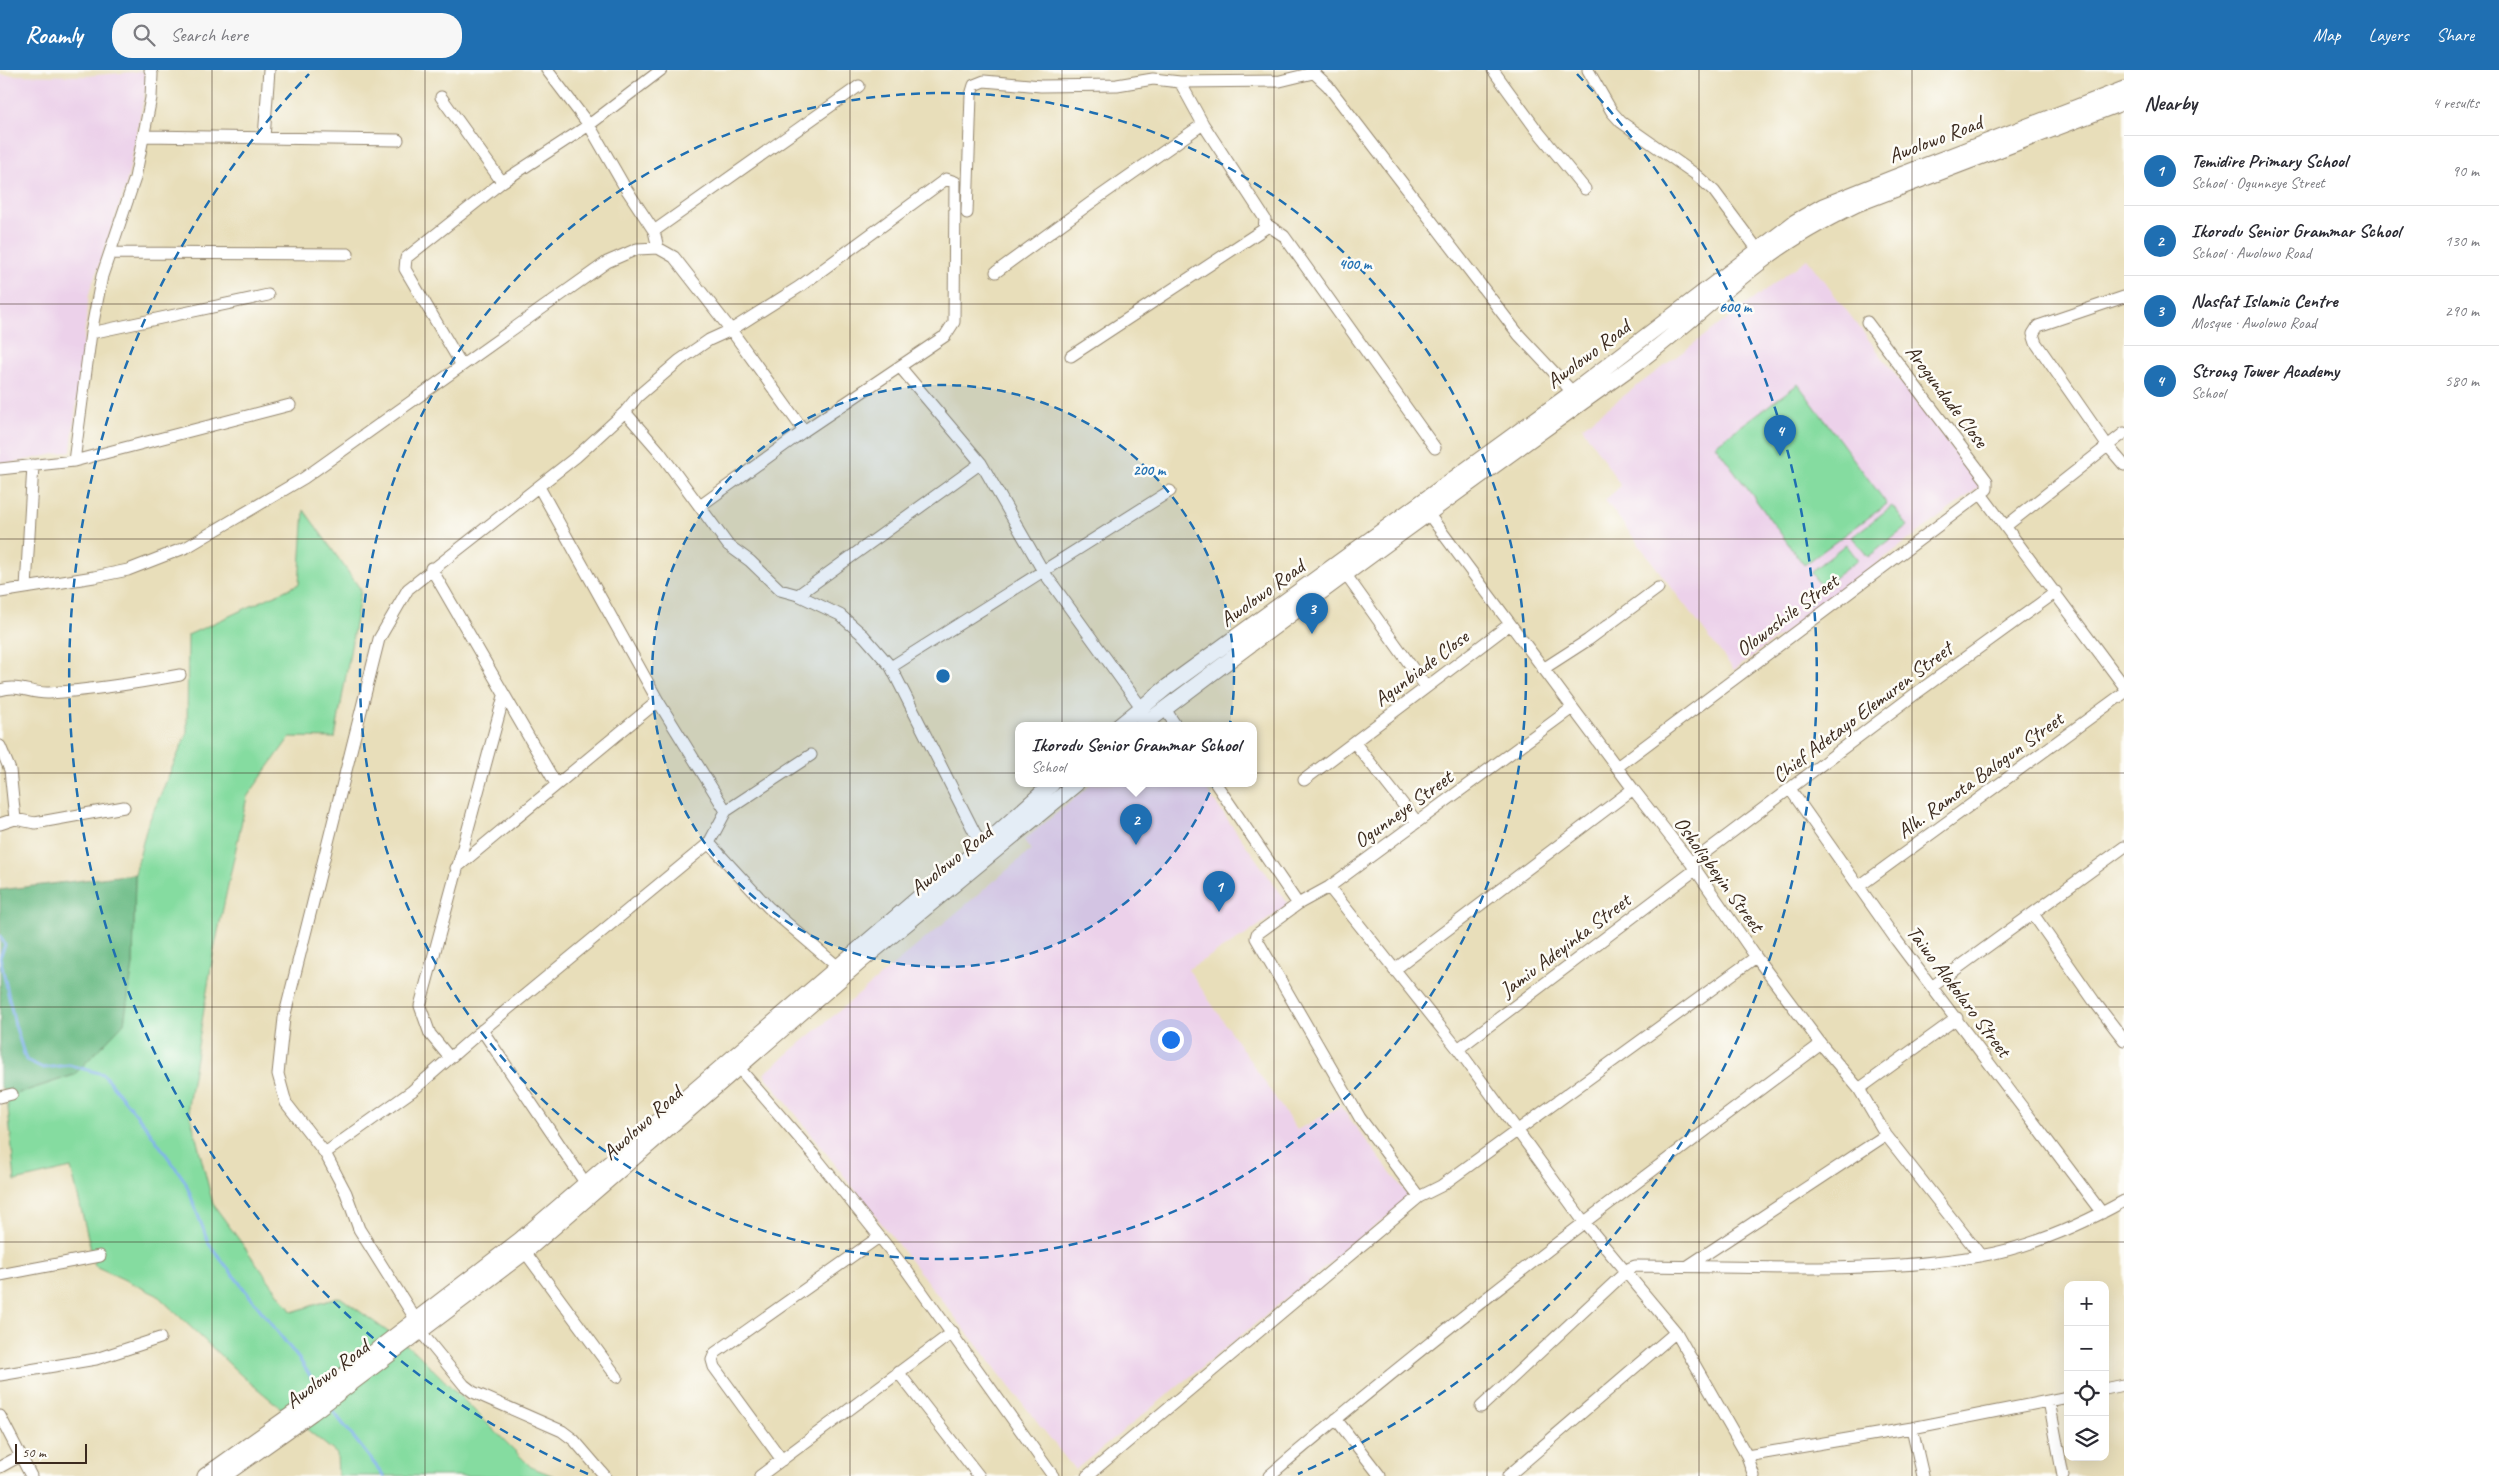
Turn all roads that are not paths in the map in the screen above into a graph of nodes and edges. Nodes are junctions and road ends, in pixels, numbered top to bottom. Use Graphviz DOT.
graph roads {
  1 [pos="150,70"];
  2 [pos="269,70"];
  3 [pos="547,70"];
  4 [pos="661,70"];
  5 [pos="1492,70"];
  6 [pos="1588,70"];
  7 [pos="1312,72"];
  8 [pos="1180,82"];
  9 [pos="860,86"];
  10 [pos="2124,89"];
  11 [pos="441,97"];
  12 [pos="2124,102"];
  13 [pos="1203,124"];
  14 [pos="588,125"];
  15 [pos="144,136"];
  16 [pos="264,138"];
  17 [pos="398,140"];
  18 [pos="502,182"];
  19 [pos="1585,189"];
  20 [pos="967,213"];
  21 [pos="1266,224"];
  22 [pos="654,231"];
  23 [pos="658,248"];
  24 [pos="1758,250"];
  25 [pos="110,254"];
  26 [pos="348,254"];
  27 [pos="996,272"];
  28 [pos="268,295"];
  29 [pos="2124,297"];
  30 [pos="1867,322"];
  31 [pos="731,330"];
  32 [pos="91,333"];
  33 [pos="1071,356"];
  34 [pos="461,364"];
  35 [pos="900,367"];
  36 [pos="1577,397"];
  37 [pos="290,405"];
  38 [pos="625,412"];
  39 [pos="804,431"];
  40 [pos="2124,433"];
  41 [pos="2107,445"];
  42 [pos="1436,448"];
  43 [pos="74,461"];
  44 [pos="981,463"];
  45 [pos="34,465"];
  46 [pos="2124,465"];
  47 [pos="0,469"];
  48 [pos="539,487"];
  49 [pos="1170,490"];
  50 [pos="1981,494"];
  51 [pos="700,506"];
  52 [pos="1424,508"];
  53 [pos="2006,526"];
  54 [pos="431,568"];
  55 [pos="1043,571"];
  56 [pos="1346,575"];
  57 [pos="26,588"];
  58 [pos="1658,588"];
  59 [pos="0,592"];
  60 [pos="2056,592"];
  61 [pos="798,595"];
  62 [pos="1510,624"];
  63 [pos="891,667"];
  64 [pos="1543,669"];
  65 [pos="180,675"];
  66 [pos="2124,686"];
  67 [pos="1426,687"];
  68 [pos="0,690"];
  69 [pos="2124,693"];
  70 [pos="504,696"];
  71 [pos="658,701"];
  72 [pos="1141,707"];
  73 [pos="1572,708"];
  74 [pos="1165,709"];
  75 [pos="1124,722"];
  76 [pos="1147,722"];
  77 [pos="1173,722"];
  78 [pos="1354,742"];
  79 [pos="0,746"];
  80 [pos="811,755"];
  81 [pos="1617,767"];
  82 [pos="1304,780"];
  83 [pos="556,784"];
  84 [pos="1049,787"];
  85 [pos="1072,787"];
  86 [pos="1218,787"];
  87 [pos="1632,789"];
  88 [pos="1790,789"];
  89 [pos="124,807"];
  90 [pos="726,811"];
  91 [pos="15,818"];
  92 [pos="1417,822"];
  93 [pos="0,824"];
  94 [pos="709,843"];
  95 [pos="982,847"];
  96 [pos="2124,847"];
  97 [pos="1693,866"];
  98 [pos="456,868"];
  99 [pos="953,877"];
  100 [pos="1329,887"];
  101 [pos="1858,887"];
  102 [pos="1298,904"];
  103 [pos="2033,914"];
  104 [pos="1756,957"];
  105 [pos="838,967"];
  106 [pos="1394,970"];
  107 [pos="1933,986"];
  108 [pos="1957,1018"];
  109 [pos="482,1030"];
  110 [pos="2124,1040"];
  111 [pos="1821,1044"];
  112 [pos="1458,1049"];
  113 [pos="450,1058"];
  114 [pos="738,1067"];
  115 [pos="1859,1090"];
  116 [pos="12,1094"];
  117 [pos="0,1097"];
  118 [pos="1517,1131"];
  119 [pos="1886,1135"];
  120 [pos="325,1153"];
  121 [pos="586,1184"];
  122 [pos="1420,1197"];
  123 [pos="2124,1201"];
  124 [pos="2102,1213"];
  125 [pos="1584,1222"];
  126 [pos="879,1237"];
  127 [pos="525,1252"];
  128 [pos="100,1256"];
  129 [pos="1981,1256"];
  130 [pos="1688,1266"];
  131 [pos="1626,1272"];
  132 [pos="0,1275"];
  133 [pos="418,1326"];
  134 [pos="953,1332"];
  135 [pos="1676,1332"];
  136 [pos="160,1338"];
  137 [pos="898,1372"];
  138 [pos="0,1375"];
  139 [pos="617,1377"];
  140 [pos="2124,1385"];
  141 [pos="2109,1388"];
  142 [pos="2064,1398"];
  143 [pos="2050,1401"];
  144 [pos="1481,1407"];
  145 [pos="308,1409"];
  146 [pos="0,1416"];
  147 [pos="1336,1419"];
  148 [pos="1912,1428"];
  149 [pos="20,1456"];
  150 [pos="1747,1456"];
  151 [pos="782,1460"];
  152 [pos="0,1467"];
  153 [pos="1753,1475"];
  154 [pos="31,1476"];
  155 [pos="205,1476"];
  156 [pos="223,1476"];
  157 [pos="605,1476"];
  158 [pos="760,1476"];
  159 [pos="979,1476"];
  160 [pos="1053,1476"];
  161 [pos="1087,1476"];
  162 [pos="1270,1476"];
  163 [pos="1380,1476"];
  164 [pos="1508,1476"];
  165 [pos="1923,1476"];
  166 [pos="2063,1476"];
  1 -- 15 [label="street"];
  2 -- 16 [label="street"];
  3 -- 14 [label="street"];
  4 -- 14 [label="street"];
  5 -- 19 [label="street"];
  6 -- 24 [label="street"];
  7 -- 8 [label="street"];
  7 -- 36 [label="street"];
  8 -- 13 [label="street"];
  8 -- 20 [label="street"];
  9 -- 22 [label="street"];
  10 -- 24 [label="main road, Awolowo Road"];
  11 -- 18 [label="street"];
  12 -- 36 [label="main road, Awolowo Road"];
  13 -- 21 [label="street"];
  13 -- 27 [label="street"];
  14 -- 18 [label="street"];
  14 -- 22 [label="street"];
  15 -- 16 [label="street"];
  15 -- 25 [label="street"];
  16 -- 17 [label="street"];
  18 -- 34 [label="street"];
  21 -- 33 [label="street"];
  21 -- 42 [label="street"];
  22 -- 23 [label="street"];
  23 -- 31 [label="street"];
  23 -- 34 [label="street"];
  24 -- 36 [label="main road, Awolowo Road"];
  25 -- 26 [label="street"];
  25 -- 32 [label="street"];
  28 -- 32 [label="street"];
  29 -- 41 [label="street"];
  30 -- 50 [label="street, Arogundade Close"];
  31 -- 35 [label="street"];
  31 -- 38 [label="street"];
  31 -- 39 [label="street"];
  32 -- 43 [label="street"];
  34 -- 57 [label="street"];
  35 -- 39 [label="street"];
  35 -- 44 [label="street"];
  36 -- 52 [label="main road, Awolowo Road"];
  37 -- 43 [label="street"];
  38 -- 48 [label="street"];
  38 -- 51 [label="street"];
  39 -- 51 [label="street"];
  40 -- 41 [label="street"];
  41 -- 46 [label="street"];
  41 -- 53 [label="street"];
  43 -- 45 [label="street"];
  44 -- 55 [label="street"];
  44 -- 61 [label="street"];
  45 -- 47 [label="street"];
  45 -- 57 [label="street"];
  48 -- 54 [label="street"];
  48 -- 71 [label="street"];
  49 -- 55 [label="street"];
  50 -- 53 [label="street"];
  50 -- 81 [label="street, Olowoshile Street"];
  51 -- 61 [label="street"];
  52 -- 56 [label="main road, Awolowo Road"];
  52 -- 62 [label="street, Osholigbeyin Street"];
  52 -- 72 [label="main road, Awolowo Road"];
  53 -- 60 [label="street"];
  54 -- 70 [label="street"];
  54 -- 120 [label="street"];
  55 -- 63 [label="street"];
  55 -- 72 [label="street"];
  56 -- 67 [label="street"];
  56 -- 74 [label="main road, Awolowo Road"];
  57 -- 59 [label="street"];
  58 -- 64 [label="street"];
  60 -- 66 [label="street"];
  60 -- 88 [label="street, Chief Adetayo Elemuren Street"];
  61 -- 63 [label="street"];
  62 -- 64 [label="street, Osholigbeyin Street"];
  62 -- 67 [label="street, Agunbiade Close"];
  63 -- 95 [label="street"];
  64 -- 73 [label="street, Osholigbeyin Street"];
  65 -- 68 [label="street"];
  67 -- 78 [label="street, Agunbiade Close"];
  69 -- 101 [label="street, Alh. Ramota Balogun Street"];
  70 -- 83 [label="street"];
  70 -- 98 [label="street"];
  71 -- 83 [label="street"];
  71 -- 90 [label="street"];
  72 -- 75 [label="main road, Awolowo Road"];
  73 -- 81 [label="street, Osholigbeyin Street"];
  73 -- 92 [label="street, Ogunneye Street"];
  74 -- 76 [label="main road, Awolowo Road"];
  74 -- 77 [label="street"];
  78 -- 82 [label="street, Agunbiade Close"];
  78 -- 92 [label="street"];
  79 -- 91 [label="street"];
  80 -- 90 [label="street"];
  81 -- 87 [label="street, Osholigbeyin Street"];
  83 -- 98 [label="street"];
  84 -- 95 [label="main road, Awolowo Road"];
  85 -- 99 [label="main road, Awolowo Road"];
  86 -- 102 [label="street"];
  87 -- 97 [label="street, Osholigbeyin Street"];
  87 -- 106 [label="street"];
  88 -- 97 [label="street, Chief Adetayo Elemuren Street"];
  88 -- 101 [label="street, Taiwo Alokolaro Street"];
  89 -- 91 [label="street"];
  90 -- 94 [label="street"];
  91 -- 93 [label="street"];
  92 -- 100 [label="street, Ogunneye Street"];
  94 -- 105 [label="street"];
  94 -- 109 [label="street"];
  95 -- 99 [label="main road, Awolowo Road"];
  96 -- 103 [label="street"];
  97 -- 104 [label="street, Osholigbeyin Street"];
  97 -- 112 [label="street, Jamiu Adeyinka Street"];
  98 -- 113 [label="street"];
  99 -- 105 [label="main road, Awolowo Road"];
  99 -- 114 [label="main road, Awolowo Road"];
  100 -- 102 [label="street, Ogunneye Street"];
  100 -- 106 [label="street"];
  101 -- 107 [label="street, Taiwo Alokolaro Street"];
  102 -- 122 [label="street, Ogunneye Street"];
  103 -- 107 [label="street"];
  103 -- 110 [label="street"];
  104 -- 111 [label="street, Osholigbeyin Street"];
  104 -- 118 [label="street"];
  105 -- 121 [label="main road, Awolowo Road"];
  106 -- 112 [label="street"];
  107 -- 108 [label="street, Taiwo Alokolaro Street"];
  108 -- 115 [label="street"];
  108 -- 124 [label="street, Taiwo Alokolaro Street"];
  109 -- 113 [label="street"];
  109 -- 121 [label="street"];
  111 -- 115 [label="street, Osholigbeyin Street"];
  111 -- 125 [label="street"];
  112 -- 118 [label="street"];
  113 -- 120 [label="street"];
  114 -- 126 [label="street"];
  114 -- 127 [label="main road, Awolowo Road"];
  115 -- 119 [label="street, Osholigbeyin Street"];
  116 -- 117 [label="street"];
  118 -- 122 [label="street"];
  118 -- 125 [label="street"];
  119 -- 129 [label="street, Osholigbeyin Street"];
  119 -- 130 [label="street"];
  120 -- 133 [label="street"];
  121 -- 133 [label="main road, Awolowo Road"];
  122 -- 161 [label="street"];
  123 -- 124 [label="street"];
  124 -- 129 [label="street"];
  125 -- 131 [label="street"];
  125 -- 147 [label="street"];
  126 -- 134 [label="street"];
  126 -- 151 [label="street"];
  127 -- 133 [label="main road, Awolowo Road"];
  127 -- 139 [label="street"];
  128 -- 132 [label="street"];
  129 -- 130 [label="street"];
  130 -- 131 [label="street"];
  131 -- 135 [label="street"];
  131 -- 144 [label="street"];
  133 -- 145 [label="main road, Awolowo Road"];
  133 -- 157 [label="street"];
  134 -- 137 [label="street"];
  134 -- 160 [label="street"];
  135 -- 150 [label="street"];
  135 -- 164 [label="street"];
  136 -- 138 [label="street"];
  137 -- 151 [label="street"];
  137 -- 159 [label="street"];
  140 -- 141 [label="street"];
  142 -- 143 [label="street"];
  143 -- 148 [label="street"];
  143 -- 166 [label="street"];
  145 -- 155 [label="main road, Awolowo Road"];
  145 -- 156 [label="main road, Awolowo Road"];
  146 -- 149 [label="street"];
  147 -- 162 [label="street"];
  147 -- 163 [label="street"];
  148 -- 150 [label="street"];
  148 -- 165 [label="street"];
  149 -- 152 [label="street"];
  149 -- 154 [label="street"];
  150 -- 153 [label="street"];
  151 -- 158 [label="street"];
}
